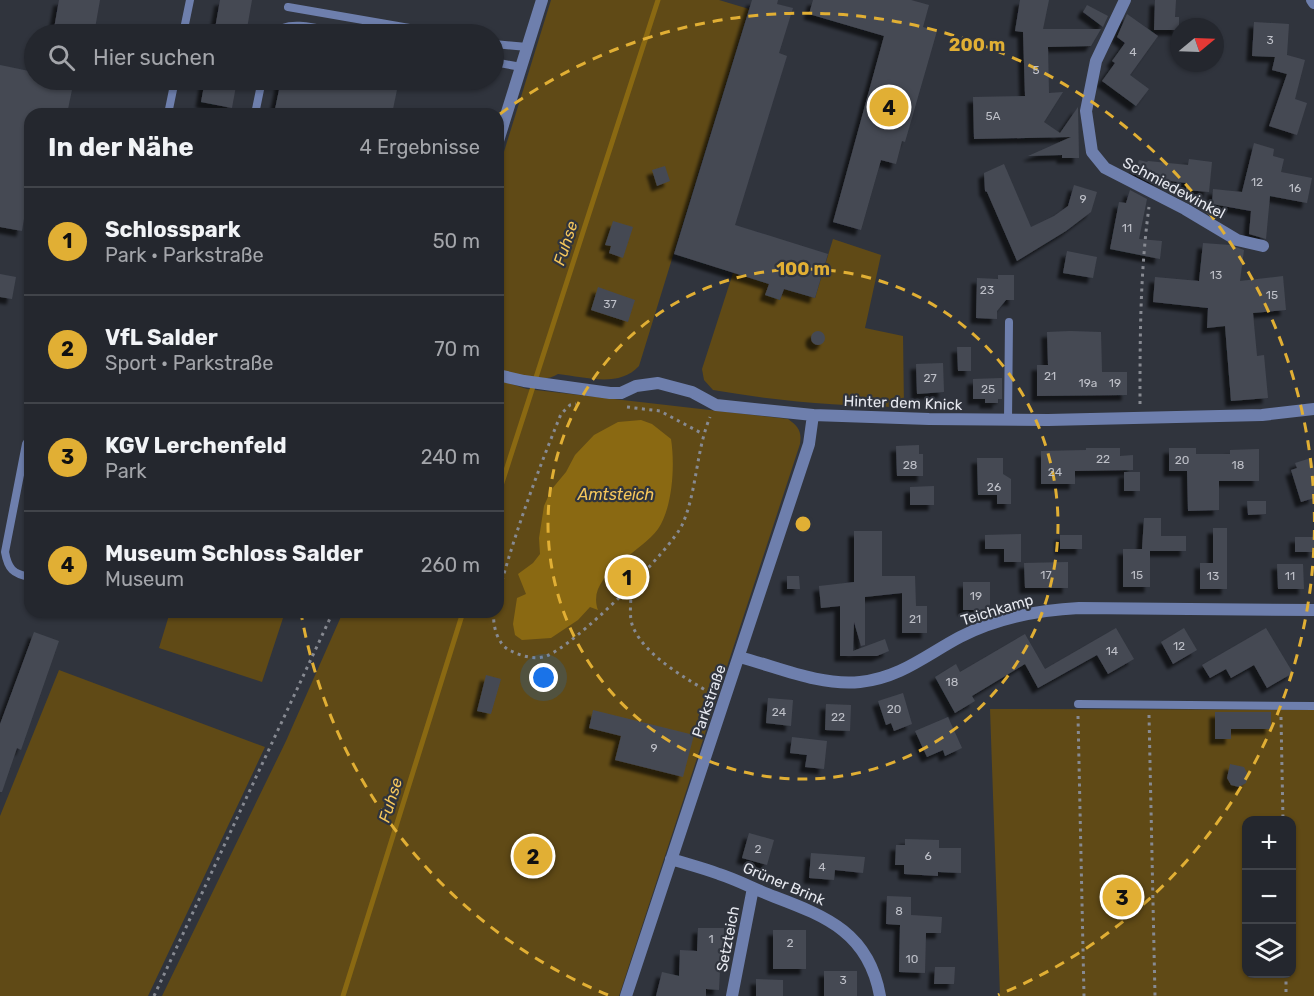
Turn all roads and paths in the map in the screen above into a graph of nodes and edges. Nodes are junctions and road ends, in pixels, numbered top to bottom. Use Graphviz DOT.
graph roads {
  1 [pos="190,0"];
  2 [pos="542,0"];
  3 [pos="1125,0"];
  4 [pos="288,6"];
  5 [pos="185,24"];
  6 [pos="388,24"];
  7 [pos="504,45"];
  8 [pos="527,47"];
  9 [pos="504,64"];
  10 [pos="521,67"];
  11 [pos="173,90"];
  12 [pos="259,90"];
  13 [pos="169,108"];
  14 [pos="256,108"];
  15 [pos="504,122"];
  16 [pos="1151,193"];
  17 [pos="1263,246"];
  18 [pos="1008,322"];
  19 [pos="504,376"];
  20 [pos="1140,402"];
  21 [pos="579,404"];
  22 [pos="619,406"];
  23 [pos="1314,409"];
  24 [pos="813,415"];
  25 [pos="1008,420"];
  26 [pos="24,454"];
  27 [pos="504,573"];
  28 [pos="24,576"];
  29 [pos="631,585"];
  30 [pos="1314,610"];
  31 [pos="330,618"];
  32 [pos="493,618"];
  33 [pos="739,657"];
  34 [pos="725,701"];
  35 [pos="1078,704"];
  36 [pos="1149,705"];
  37 [pos="1281,705"];
  38 [pos="1314,706"];
  39 [pos="1283,816"];
  40 [pos="671,859"];
  41 [pos="753,888"];
  42 [pos="1286,978"];
  43 [pos="154,996"];
  44 [pos="626,996"];
  45 [pos="732,996"];
  46 [pos="880,996"];
  47 [pos="1084,996"];
  48 [pos="1155,996"];
  49 [pos="1286,996"];
  1 -- 5 [label="lane"];
  2 -- 8 [label="street"];
  3 -- 16 [label="street, Schmiedewinkel"];
  4 -- 6 [label="lane"];
  7 -- 8 [label="lane"];
  8 -- 10 [label="street"];
  9 -- 10 [label="lane"];
  10 -- 15 [label="street"];
  11 -- 13 [label="lane"];
  12 -- 14 [label="lane"];
  16 -- 17 [label="street, Schmiedewinkel"];
  16 -- 20 [label="path"];
  18 -- 25 [label="lane"];
  19 -- 24 [label="street, Hinter dem Knick"];
  21 -- 27 [label="path"];
  22 -- 29 [label="path"];
  23 -- 25 [label="street, Hinter dem Knick"];
  24 -- 25 [label="street, Hinter dem Knick"];
  24 -- 33 [label="street, Parkstraße"];
  26 -- 28 [label="lane"];
  29 -- 32 [label="path"];
  29 -- 34 [label="path"];
  30 -- 33 [label="street, Teichkamp"];
  31 -- 43 [label="path"];
  33 -- 34 [label="street, Parkstraße"];
  34 -- 40 [label="street, Parkstraße"];
  35 -- 36 [label="lane"];
  35 -- 47 [label="path"];
  36 -- 37 [label="lane"];
  36 -- 48 [label="path"];
  37 -- 38 [label="lane"];
  37 -- 39 [label="path"];
  40 -- 41 [label="street, Grüner Brink"];
  40 -- 44 [label="street, Parkstraße"];
  41 -- 45 [label="street, Setzteich"];
  41 -- 46 [label="street, Grüner Brink"];
  42 -- 49 [label="path"];
}
